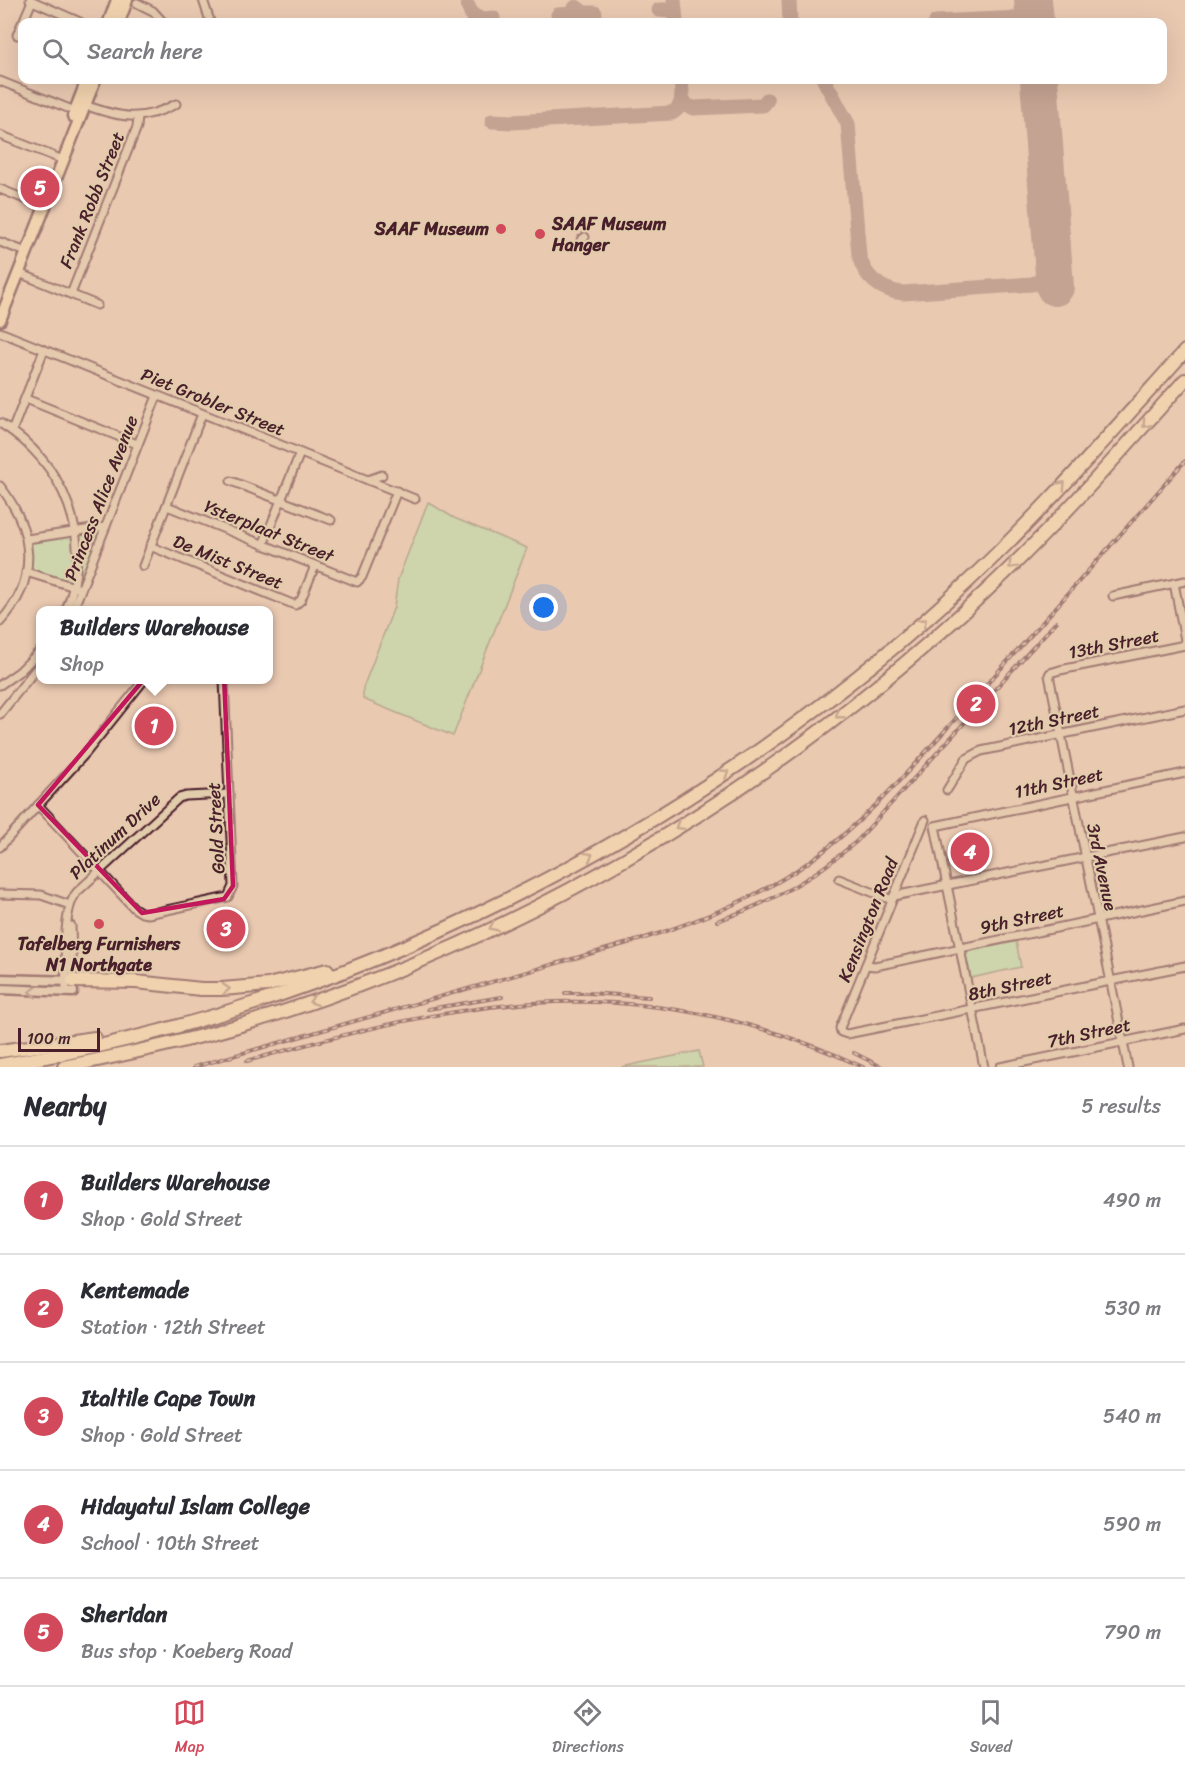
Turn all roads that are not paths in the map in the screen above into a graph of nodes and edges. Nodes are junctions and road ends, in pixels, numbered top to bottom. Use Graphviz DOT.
graph roads {
  1 [pos="117,0"];
  2 [pos="203,0"];
  3 [pos="31,1"];
  4 [pos="132,2"];
  5 [pos="25,18"];
  6 [pos="71,18"];
  7 [pos="110,18"];
  8 [pos="121,18"];
  9 [pos="159,18"];
  10 [pos="209,18"];
  11 [pos="0,81"];
  12 [pos="85,84"];
  13 [pos="94,84"];
  14 [pos="176,104"];
  15 [pos="85,105"];
  16 [pos="75,111"];
  17 [pos="138,117"];
  18 [pos="0,135"];
  19 [pos="60,158"];
  20 [pos="0,189"];
  21 [pos="41,206"];
  22 [pos="0,242"];
  23 [pos="21,250"];
  24 [pos="19,273"];
  25 [pos="71,294"];
  26 [pos="3,298"];
  27 [pos="97,304"];
  28 [pos="0,320"];
  29 [pos="0,332"];
  30 [pos="44,350"];
  31 [pos="1185,350"];
  32 [pos="1185,380"];
  33 [pos="157,396"];
  34 [pos="26,399"];
  35 [pos="202,414"];
  36 [pos="0,423"];
  37 [pos="12,431"];
  38 [pos="137,444"];
  39 [pos="300,453"];
  40 [pos="382,475"];
  41 [pos="368,480"];
  42 [pos="231,482"];
  43 [pos="0,486"];
  44 [pos="396,491"];
  45 [pos="415,498"];
  46 [pos="280,501"];
  47 [pos="166,506"];
  48 [pos="331,520"];
  49 [pos="105,527"];
  50 [pos="75,531"];
  51 [pos="27,539"];
  52 [pos="263,545"];
  53 [pos="150,546"];
  54 [pos="143,566"];
  55 [pos="315,566"];
  56 [pos="26,572"];
  57 [pos="1185,581"];
  58 [pos="1174,583"];
  59 [pos="77,588"];
  60 [pos="1113,596"];
  61 [pos="68,606"];
  62 [pos="74,606"];
  63 [pos="0,622"];
  64 [pos="1185,640"];
  65 [pos="1185,645"];
  66 [pos="36,655"];
  67 [pos="30,661"];
  68 [pos="36,664"];
  69 [pos="36,670"];
  70 [pos="1050,673"];
  71 [pos="141,684"];
  72 [pos="224,684"];
  73 [pos="0,685"];
  74 [pos="1185,709"];
  75 [pos="0,714"];
  76 [pos="1060,735"];
  77 [pos="1185,773"];
  78 [pos="947,790"];
  79 [pos="229,794"];
  80 [pos="1073,796"];
  81 [pos="38,805"];
  82 [pos="925,820"];
  83 [pos="1185,837"];
  84 [pos="0,847"];
  85 [pos="1085,858"];
  86 [pos="99,870"];
  87 [pos="839,879"];
  88 [pos="946,886"];
  89 [pos="0,894"];
  90 [pos="893,898"];
  91 [pos="1185,901"];
  92 [pos="69,909"];
  93 [pos="1098,919"];
  94 [pos="959,948"];
  95 [pos="374,957"];
  96 [pos="866,965"];
  97 [pos="1185,966"];
  98 [pos="0,979"];
  99 [pos="1111,981"];
  100 [pos="305,985"];
  101 [pos="69,987"];
  102 [pos="0,989"];
  103 [pos="972,1009"];
  104 [pos="1185,1029"];
  105 [pos="841,1032"];
  106 [pos="1123,1042"];
  107 [pos="166,1045"];
  108 [pos="0,1051"];
  109 [pos="0,1065"];
  110 [pos="64,1067"];
  111 [pos="98,1067"];
  112 [pos="984,1067"];
  113 [pos="1000,1067"];
  114 [pos="1128,1067"];
  1 -- 7 [label="main road"];
  2 -- 10 [label="street"];
  3 -- 5 [label="street"];
  3 -- 6 [label="street"];
  4 -- 8 [label="main road"];
  4 -- 9 [label="street"];
  11 -- 16 [label="street"];
  12 -- 16 [label="main road"];
  13 -- 15 [label="main road"];
  14 -- 17 [label="street"];
  15 -- 17 [label="street"];
  15 -- 19 [label="main road"];
  16 -- 19 [label="main road"];
  17 -- 25 [label="street, Frank Robb Street"];
  18 -- 19 [label="street"];
  19 -- 21 [label="main road"];
  20 -- 21 [label="street"];
  21 -- 23 [label="main road"];
  21 -- 24 [label="main road"];
  22 -- 23 [label="street"];
  23 -- 26 [label="main road"];
  24 -- 25 [label="street"];
  24 -- 26 [label="main road"];
  25 -- 27 [label="street"];
  26 -- 28 [label="main road"];
  29 -- 30 [label="street, Piet Grobler Street"];
  30 -- 33 [label="street, Piet Grobler Street"];
  30 -- 34 [label="street"];
  95 -- 31 [label="highway, one-way"];
  32 -- 107 [label="highway, one-way"];
  33 -- 35 [label="street, Piet Grobler Street"];
  33 -- 38 [label="street, Princess Alice Avenue"];
  34 -- 37 [label="street"];
  34 -- 38 [label="street"];
  35 -- 39 [label="street, Piet Grobler Street"];
  35 -- 47 [label="street"];
  36 -- 37 [label="street"];
  37 -- 50 [label="street"];
  38 -- 49 [label="street, Princess Alice Avenue"];
  39 -- 41 [label="street, Piet Grobler Street"];
  39 -- 46 [label="street"];
  40 -- 41 [label="street"];
  41 -- 44 [label="street, Piet Grobler Street"];
  42 -- 46 [label="street"];
  43 -- 51 [label="street"];
  44 -- 45 [label="street, Piet Grobler Street"];
  44 -- 55 [label="street, Ysterplaat Street"];
  46 -- 48 [label="street"];
  46 -- 52 [label="street"];
  47 -- 52 [label="street, Ysterplaat Street"];
  47 -- 53 [label="street"];
  49 -- 50 [label="street"];
  49 -- 59 [label="street, Princess Alice Avenue"];
  50 -- 51 [label="street"];
  50 -- 59 [label="street"];
  51 -- 56 [label="street"];
  52 -- 55 [label="street, Ysterplaat Street"];
  53 -- 54 [label="street"];
  53 -- 55 [label="street, De Mist Street"];
  56 -- 59 [label="street"];
  56 -- 63 [label="street"];
  57 -- 58 [label="street"];
  58 -- 60 [label="street"];
  58 -- 64 [label="street"];
  59 -- 61 [label="street"];
  59 -- 62 [label="street, Princess Alice Avenue"];
  65 -- 70 [label="street, 13th Street"];
  66 -- 67 [label="street"];
  67 -- 68 [label="street"];
  67 -- 73 [label="street"];
  69 -- 75 [label="street"];
  70 -- 76 [label="street, 3rd Avenue"];
  71 -- 81 [label="street"];
  72 -- 79 [label="street, Gold Street"];
  74 -- 76 [label="street, 12th Street"];
  76 -- 78 [label="street, 12th Street"];
  76 -- 80 [label="street, 3rd Avenue"];
  77 -- 80 [label="street, 11th Street"];
  79 -- 86 [label="street, Platinum Drive"];
  79 -- 86 [label="street, Gold Street"];
  80 -- 85 [label="street, 3rd Avenue"];
  80 -- 88 [label="street, 11th Street"];
  81 -- 84 [label="street"];
  81 -- 86 [label="street"];
  82 -- 90 [label="street, Kensington Road"];
  83 -- 85 [label="street"];
  85 -- 88 [label="street"];
  85 -- 93 [label="street, 3rd Avenue"];
  86 -- 92 [label="street, Platinum Drive"];
  87 -- 90 [label="street"];
  88 -- 90 [label="street"];
  88 -- 94 [label="street"];
  89 -- 92 [label="street"];
  90 -- 96 [label="street, Kensington Road"];
  91 -- 93 [label="street, 9th Street"];
  92 -- 101 [label="street"];
  93 -- 94 [label="street, 9th Street"];
  93 -- 99 [label="street, 3rd Avenue"];
  94 -- 96 [label="street, 9th Street"];
  94 -- 103 [label="street"];
  95 -- 100 [label="highway"];
  101 -- 95 [label="highway, one-way"];
  96 -- 105 [label="street, Kensington Road"];
  97 -- 99 [label="street, 8th Street"];
  98 -- 101 [label="street"];
  99 -- 103 [label="street, 8th Street"];
  99 -- 106 [label="street, 3rd Avenue"];
  100 -- 108 [label="highway"];
  100 -- 109 [label="highway"];
  101 -- 102 [label="street, one-way"];
  103 -- 105 [label="street, 8th Street"];
  103 -- 112 [label="street"];
  104 -- 106 [label="street, 7th Street"];
  106 -- 113 [label="street, 7th Street"];
  106 -- 114 [label="street, 3rd Avenue"];
  107 -- 110 [label="highway"];
  107 -- 111 [label="highway"];
}
